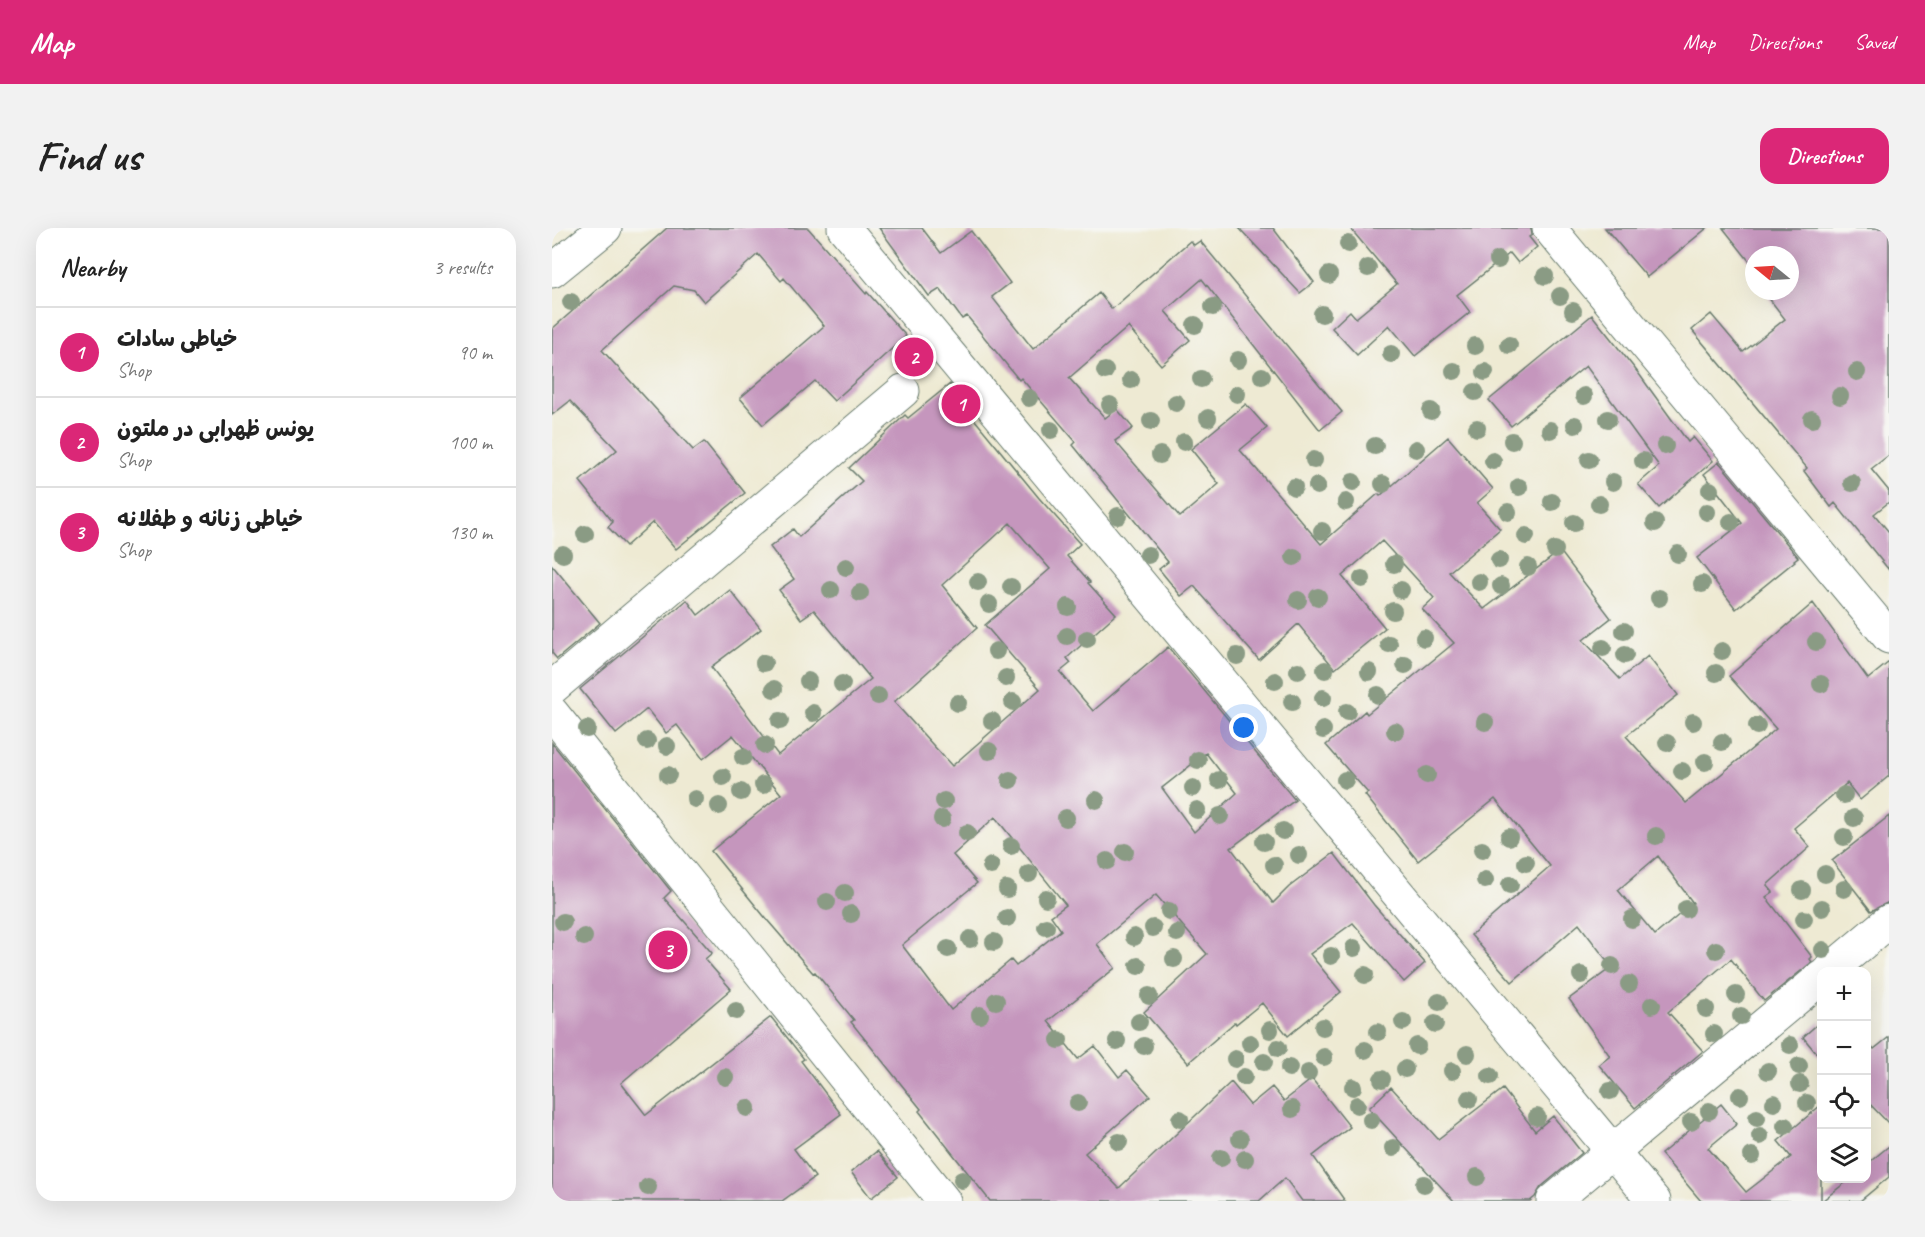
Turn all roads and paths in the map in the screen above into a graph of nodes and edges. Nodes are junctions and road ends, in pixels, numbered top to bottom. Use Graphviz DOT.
graph roads {
  1 [pos="605,228"];
  2 [pos="844,228"];
  3 [pos="1549,228"];
  4 [pos="552,271"];
  5 [pos="903,391"];
  6 [pos="1889,636"];
  7 [pos="552,688"];
  8 [pos="552,713"];
  9 [pos="1889,921"];
  10 [pos="1834,967"];
  11 [pos="1817,980"];
  12 [pos="1613,1151"];
  13 [pos="944,1201"];
  14 [pos="1553,1201"];
  15 [pos="1654,1201"];
  1 -- 4 [label="street"];
  2 -- 12 [label="street"];
  3 -- 6 [label="street"];
  5 -- 7 [label="street"];
  8 -- 13 [label="street"];
  9 -- 10 [label="street"];
  11 -- 12 [label="street"];
  12 -- 14 [label="street"];
  12 -- 15 [label="street"];
}
